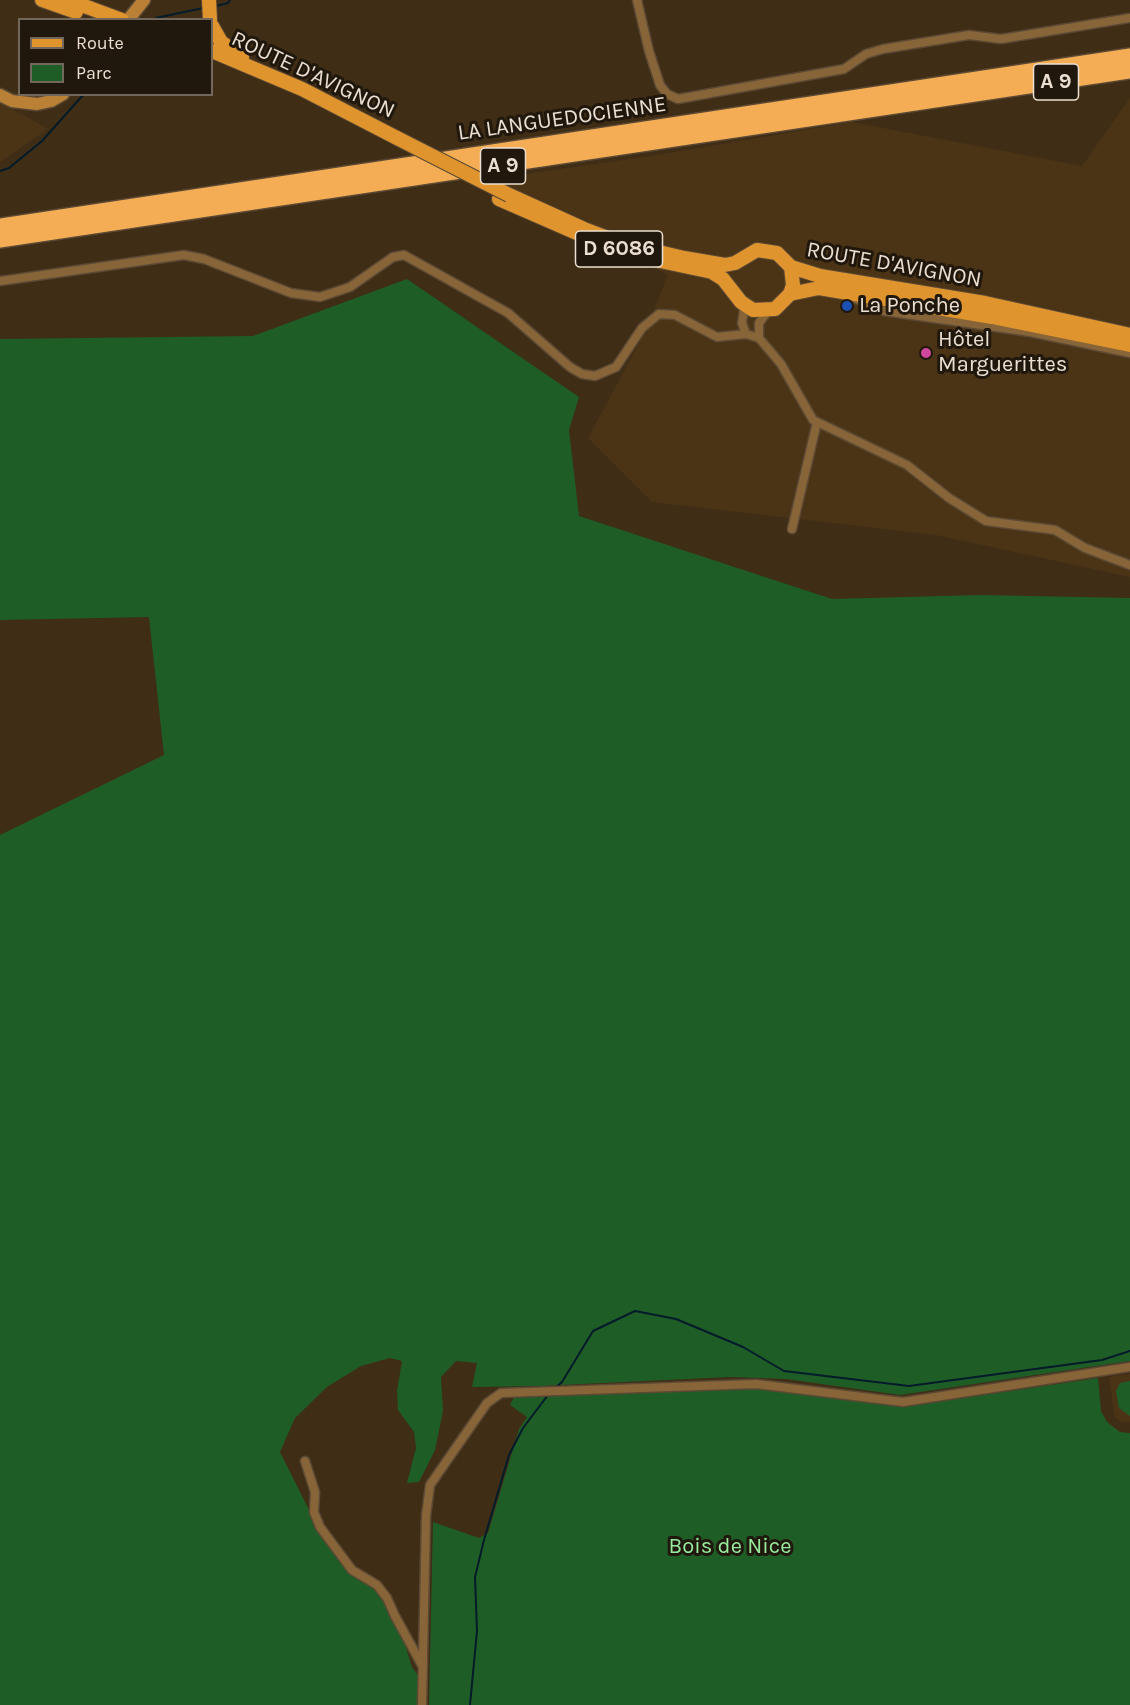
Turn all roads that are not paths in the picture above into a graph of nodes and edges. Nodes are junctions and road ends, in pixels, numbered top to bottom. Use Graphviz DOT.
graph roads {
  1 [pos="42,0"];
  2 [pos="68,0"];
  3 [pos="210,0"];
  4 [pos="637,0"];
  5 [pos="143,2"];
  6 [pos="91,18"];
  7 [pos="118,18"];
  8 [pos="131,18"];
  9 [pos="210,18"];
  10 [pos="1130,18"];
  11 [pos="213,27"];
  12 [pos="1130,47"];
  13 [pos="213,51"];
  14 [pos="1130,56"];
  15 [pos="1113,58"];
  16 [pos="213,61"];
  17 [pos="1130,71"];
  18 [pos="1106,75"];
  19 [pos="1130,82"];
  20 [pos="0,89"];
  21 [pos="302,89"];
  22 [pos="0,95"];
  23 [pos="59,96"];
  24 [pos="19,102"];
  25 [pos="396,141"];
  26 [pos="504,197"];
  27 [pos="0,226"];
  28 [pos="0,240"];
  29 [pos="740,260"];
  30 [pos="791,267"];
  31 [pos="0,281"];
  32 [pos="838,291"];
  33 [pos="790,294"];
  34 [pos="739,299"];
  35 [pos="768,311"];
  36 [pos="746,334"];
  37 [pos="1130,335"];
  38 [pos="759,338"];
  39 [pos="1130,345"];
  40 [pos="1130,353"];
  41 [pos="817,422"];
  42 [pos="792,529"];
  43 [pos="1130,565"];
  44 [pos="1130,1367"];
  45 [pos="305,1461"];
  46 [pos="423,1668"];
  47 [pos="422,1705"];
  1 -- 6 [label="main road"];
  2 -- 7 [label="main road"];
  3 -- 9 [label="main road"];
  4 -- 10 [label="street"];
  5 -- 8 [label="main road"];
  11 -- 21 [label="main road"];
  12 -- 15 [label="highway"];
  13 -- 21 [label="main road, ROUTE D'AVIGNON / D 6086"];
  14 -- 15 [label="highway, LA LANGUEDOCIENNE / A 9"];
  15 -- 27 [label="highway, LA LANGUEDOCIENNE / A 9"];
  16 -- 25 [label="main road, ROUTE D'AVIGNON / D 6086"];
  17 -- 18 [label="highway, LA LANGUEDOCIENNE / A 9"];
  18 -- 19 [label="highway"];
  18 -- 28 [label="highway, LA LANGUEDOCIENNE / A 9"];
  20 -- 24 [label="main road"];
  21 -- 25 [label="main road, ROUTE D'AVIGNON / D 6086"];
  22 -- 24 [label="main road"];
  23 -- 24 [label="main road"];
  25 -- 26 [label="main road, D 6086, bridge"];
  26 -- 29 [label="main road, D 6086"];
  26 -- 34 [label="main road, D 6086"];
  29 -- 30 [label="main road"];
  29 -- 34 [label="main road"];
  30 -- 33 [label="main road"];
  30 -- 37 [label="main road, ROUTE D'AVIGNON"];
  31 -- 36 [label="street"];
  32 -- 33 [label="main road, ROUTE D'AVIGNON"];
  32 -- 39 [label="main road, ROUTE D'AVIGNON"];
  32 -- 40 [label="street"];
  33 -- 35 [label="main road"];
  34 -- 35 [label="main road"];
  34 -- 36 [label="street"];
  35 -- 38 [label="street"];
  36 -- 38 [label="street"];
  38 -- 41 [label="street"];
  41 -- 42 [label="street"];
  41 -- 43 [label="street"];
  44 -- 46 [label="street"];
  45 -- 46 [label="street"];
  46 -- 47 [label="street"];
}
